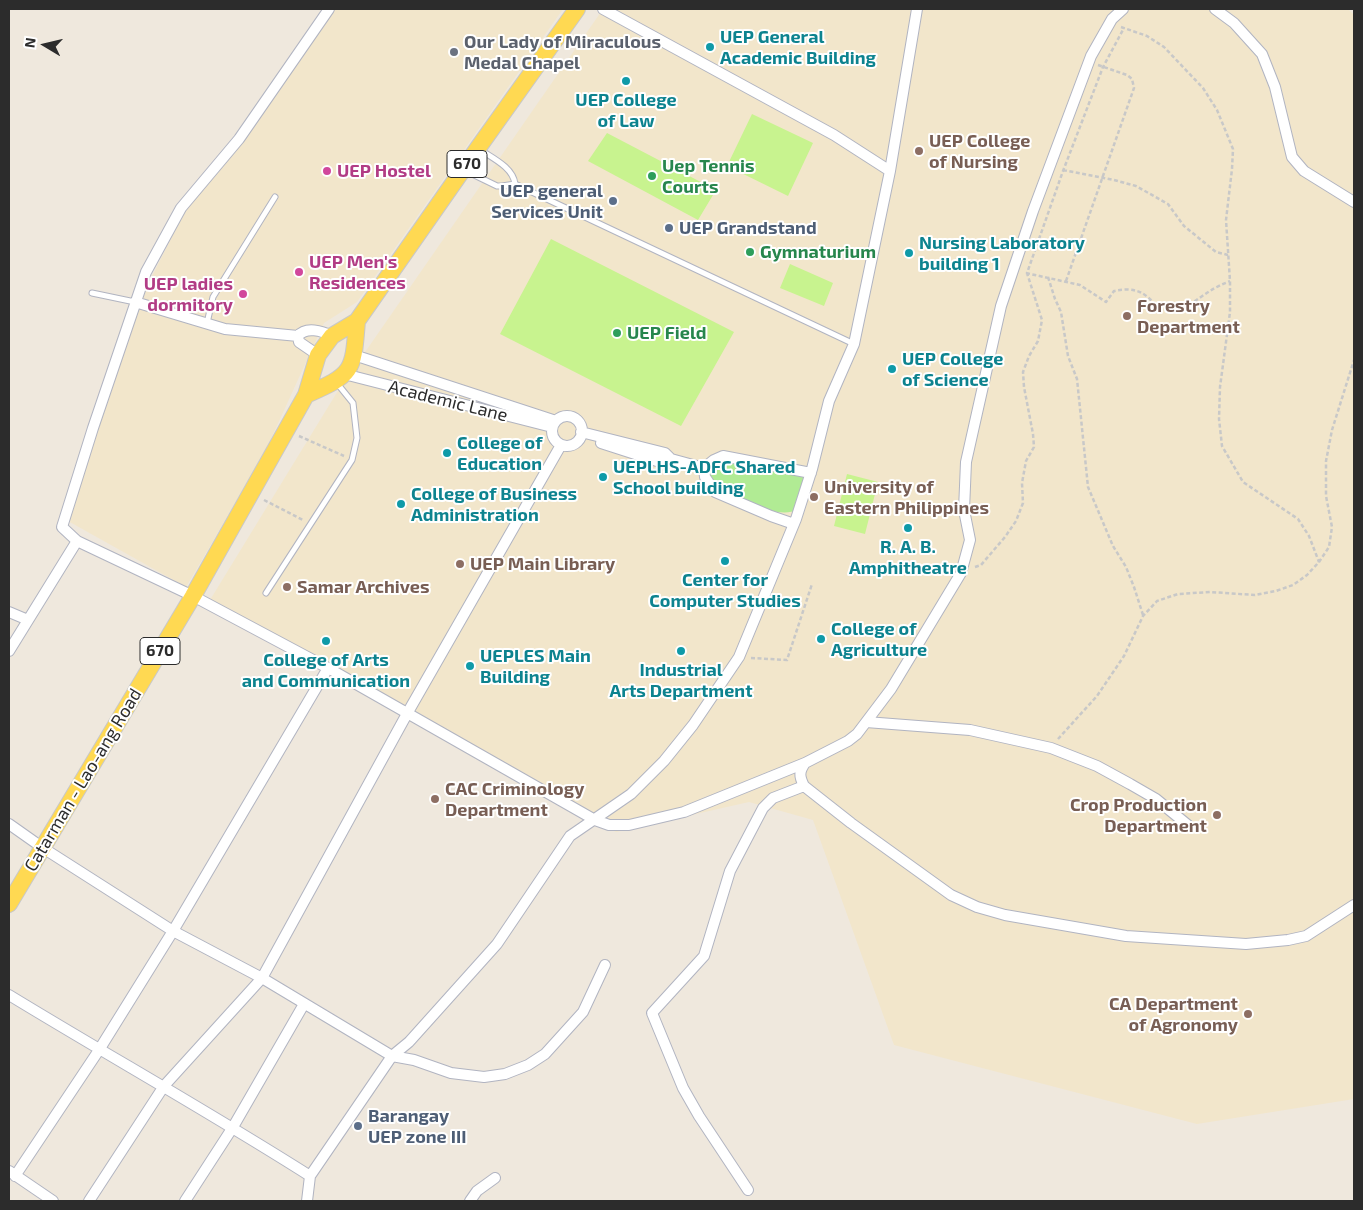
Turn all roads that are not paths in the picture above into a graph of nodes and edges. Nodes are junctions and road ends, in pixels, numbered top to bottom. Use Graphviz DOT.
graph roads {
  1 [pos="329,9"];
  2 [pos="577,9"];
  3 [pos="604,9"];
  4 [pos="917,9"];
  5 [pos="1123,9"];
  6 [pos="1215,9"];
  7 [pos="478,148"];
  8 [pos="463,170"];
  9 [pos="890,171"];
  10 [pos="515,184"];
  11 [pos="275,197"];
  12 [pos="1354,202"];
  13 [pos="92,293"];
  14 [pos="135,302"];
  15 [pos="358,321"];
  16 [pos="207,324"];
  17 [pos="298,336"];
  18 [pos="332,336"];
  19 [pos="854,344"];
  20 [pos="318,355"];
  21 [pos="354,356"];
  22 [pos="340,378"];
  23 [pos="306,395"];
  24 [pos="493,400"];
  25 [pos="490,411"];
  26 [pos="554,424"];
  27 [pos="581,434"];
  28 [pos="561,445"];
  29 [pos="704,468"];
  30 [pos="811,473"];
  31 [pos="794,524"];
  32 [pos="78,541"];
  33 [pos="266,593"];
  34 [pos="194,596"];
  35 [pos="9,612"];
  36 [pos="28,620"];
  37 [pos="9,651"];
  38 [pos="328,668"];
  39 [pos="408,712"];
  40 [pos="866,722"];
  41 [pos="805,764"];
  42 [pos="804,786"];
  43 [pos="595,820"];
  44 [pos="9,824"];
  45 [pos="1189,826"];
  46 [pos="43,848"];
  47 [pos="9,904"];
  48 [pos="1354,905"];
  49 [pos="173,931"];
  50 [pos="606,965"];
  51 [pos="262,978"];
  52 [pos="9,995"];
  53 [pos="304,1004"];
  54 [pos="99,1050"];
  55 [pos="392,1056"];
  56 [pos="164,1086"];
  57 [pos="233,1127"];
  58 [pos="12,1174"];
  59 [pos="310,1176"];
  60 [pos="495,1178"];
  61 [pos="748,1190"];
  62 [pos="53,1201"];
  63 [pos="89,1201"];
  64 [pos="185,1201"];
  65 [pos="307,1201"];
  66 [pos="470,1201"];
  1 -- 14 [label="street"];
  2 -- 7 [label="main road, Catarman - Lao-ang Road / 670"];
  3 -- 9 [label="street"];
  4 -- 9 [label="street"];
  5 -- 40 [label="street"];
  6 -- 12 [label="street"];
  7 -- 8 [label="main road, Catarman - Lao-ang Road / 670"];
  7 -- 10 [label="lane"];
  8 -- 10 [label="lane"];
  8 -- 15 [label="main road, Catarman - Lao-ang Road / 670"];
  9 -- 19 [label="street"];
  10 -- 19 [label="lane"];
  11 -- 16 [label="lane"];
  13 -- 14 [label="lane"];
  14 -- 16 [label="street"];
  14 -- 32 [label="street"];
  15 -- 18 [label="main road, Catarman - Lao-ang Road / 670"];
  15 -- 21 [label="main road, Catarman - Lao-ang Road / 670"];
  16 -- 17 [label="street"];
  17 -- 18 [label="street"];
  17 -- 20 [label="street"];
  18 -- 20 [label="main road, Catarman - Lao-ang Road / 670"];
  19 -- 30 [label="street"];
  20 -- 23 [label="main road, Catarman - Lao-ang Road / 670"];
  21 -- 22 [label="main road, Catarman - Lao-ang Road / 670"];
  21 -- 24 [label="street, Academic Lane"];
  22 -- 23 [label="main road"];
  22 -- 25 [label="street, Academic Lane"];
  22 -- 33 [label="lane"];
  23 -- 34 [label="main road, Catarman - Lao-ang Road / 670"];
  24 -- 25 [label="street"];
  24 -- 26 [label="street, Academic Lane"];
  25 -- 26 [label="street, Academic Lane"];
  26 -- 27 [label="street"];
  26 -- 28 [label="street"];
  27 -- 28 [label="street"];
  27 -- 29 [label="street"];
  28 -- 39 [label="street"];
  29 -- 30 [label="street"];
  29 -- 31 [label="street"];
  30 -- 31 [label="street"];
  31 -- 43 [label="street"];
  32 -- 34 [label="street"];
  32 -- 36 [label="street"];
  34 -- 38 [label="street"];
  34 -- 46 [label="main road, Catarman - Lao-ang Road / 670"];
  35 -- 36 [label="street"];
  36 -- 37 [label="street"];
  38 -- 39 [label="street"];
  38 -- 49 [label="street"];
  39 -- 43 [label="street"];
  39 -- 51 [label="street"];
  40 -- 41 [label="street"];
  40 -- 45 [label="street"];
  41 -- 42 [label="street"];
  41 -- 43 [label="street"];
  42 -- 48 [label="street"];
  42 -- 61 [label="street"];
  43 -- 55 [label="street"];
  44 -- 46 [label="street"];
  46 -- 47 [label="main road, Catarman - Lao-ang Road / 670"];
  46 -- 49 [label="street"];
  49 -- 51 [label="street"];
  49 -- 54 [label="street"];
  50 -- 55 [label="street"];
  51 -- 53 [label="street"];
  51 -- 56 [label="street"];
  52 -- 54 [label="street"];
  53 -- 55 [label="street"];
  53 -- 57 [label="street"];
  54 -- 56 [label="street"];
  54 -- 58 [label="street"];
  55 -- 59 [label="street"];
  56 -- 57 [label="street"];
  56 -- 63 [label="street"];
  57 -- 59 [label="street"];
  57 -- 64 [label="street"];
  58 -- 62 [label="street"];
  59 -- 65 [label="street"];
  60 -- 66 [label="street"];
}
